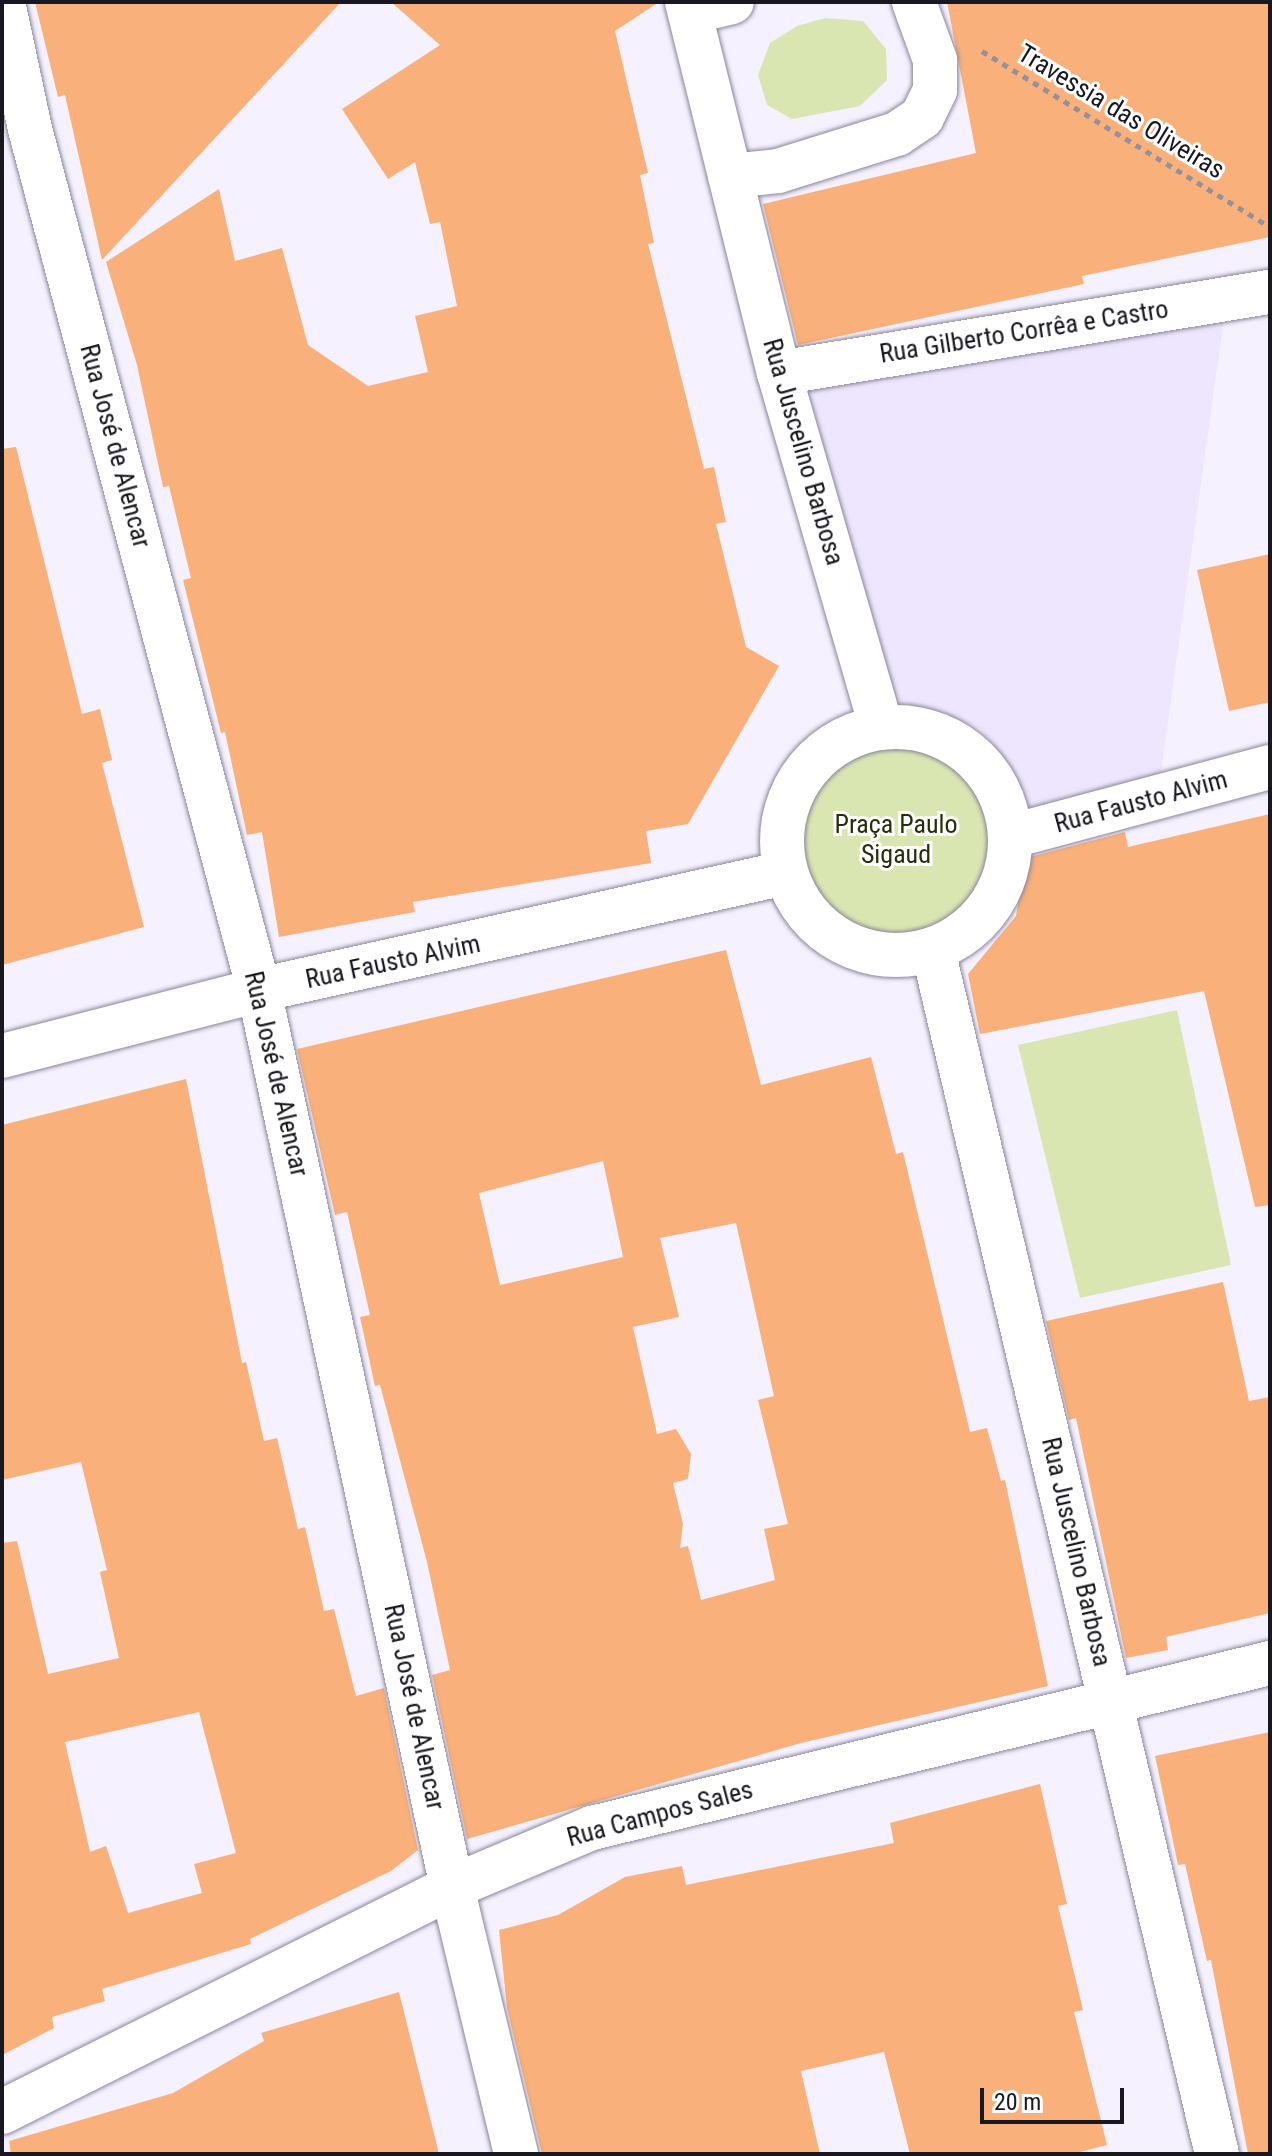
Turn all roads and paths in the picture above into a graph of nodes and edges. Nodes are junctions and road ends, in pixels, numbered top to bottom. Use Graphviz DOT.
graph roads {
  1 [pos="3,2"];
  2 [pos="732,2"];
  3 [pos="914,2"];
  4 [pos="689,7"];
  5 [pos="976,47"];
  6 [pos="16,132"];
  7 [pos="730,176"];
  8 [pos="1270,227"];
  9 [pos="1270,292"];
  10 [pos="779,373"];
  11 [pos="881,727"];
  12 [pos="1270,767"];
  13 [pos="1012,836"];
  14 [pos="785,873"];
  15 [pos="933,950"];
  16 [pos="259,990"];
  17 [pos="2,1056"];
  18 [pos="1270,1663"];
  19 [pos="1111,1700"];
  20 [pos="452,1887"];
  21 [pos="2,2112"];
  22 [pos="516,2154"];
  23 [pos="1217,2154"];
  1 -- 6 [label="street, Rua José de Alencar"];
  2 -- 4 [label="street, Rua Juscelino Barbosa"];
  3 -- 7 [label="street"];
  4 -- 7 [label="street, Rua Juscelino Barbosa"];
  5 -- 8 [label="path, Travessia das Oliveiras"];
  6 -- 16 [label="street, Rua José de Alencar"];
  7 -- 10 [label="street, Rua Juscelino Barbosa"];
  9 -- 10 [label="street, Rua Gilberto Corrêa e Castro"];
  10 -- 11 [label="street, Rua Juscelino Barbosa"];
  11 -- 13 [label="street"];
  11 -- 14 [label="street"];
  12 -- 13 [label="street, Rua Fausto Alvim"];
  13 -- 15 [label="street"];
  14 -- 15 [label="street"];
  14 -- 16 [label="street, Rua Fausto Alvim"];
  15 -- 19 [label="street, Rua Juscelino Barbosa"];
  16 -- 17 [label="street, Rua Fausto Alvim"];
  16 -- 20 [label="street, Rua José de Alencar"];
  18 -- 19 [label="street, Rua Campos Sales"];
  19 -- 20 [label="street, Rua Campos Sales"];
  19 -- 23 [label="street, Rua Juscelino Barbosa"];
  20 -- 21 [label="street, Rua Campos Sales"];
  20 -- 22 [label="street, Rua José de Alencar"];
}
